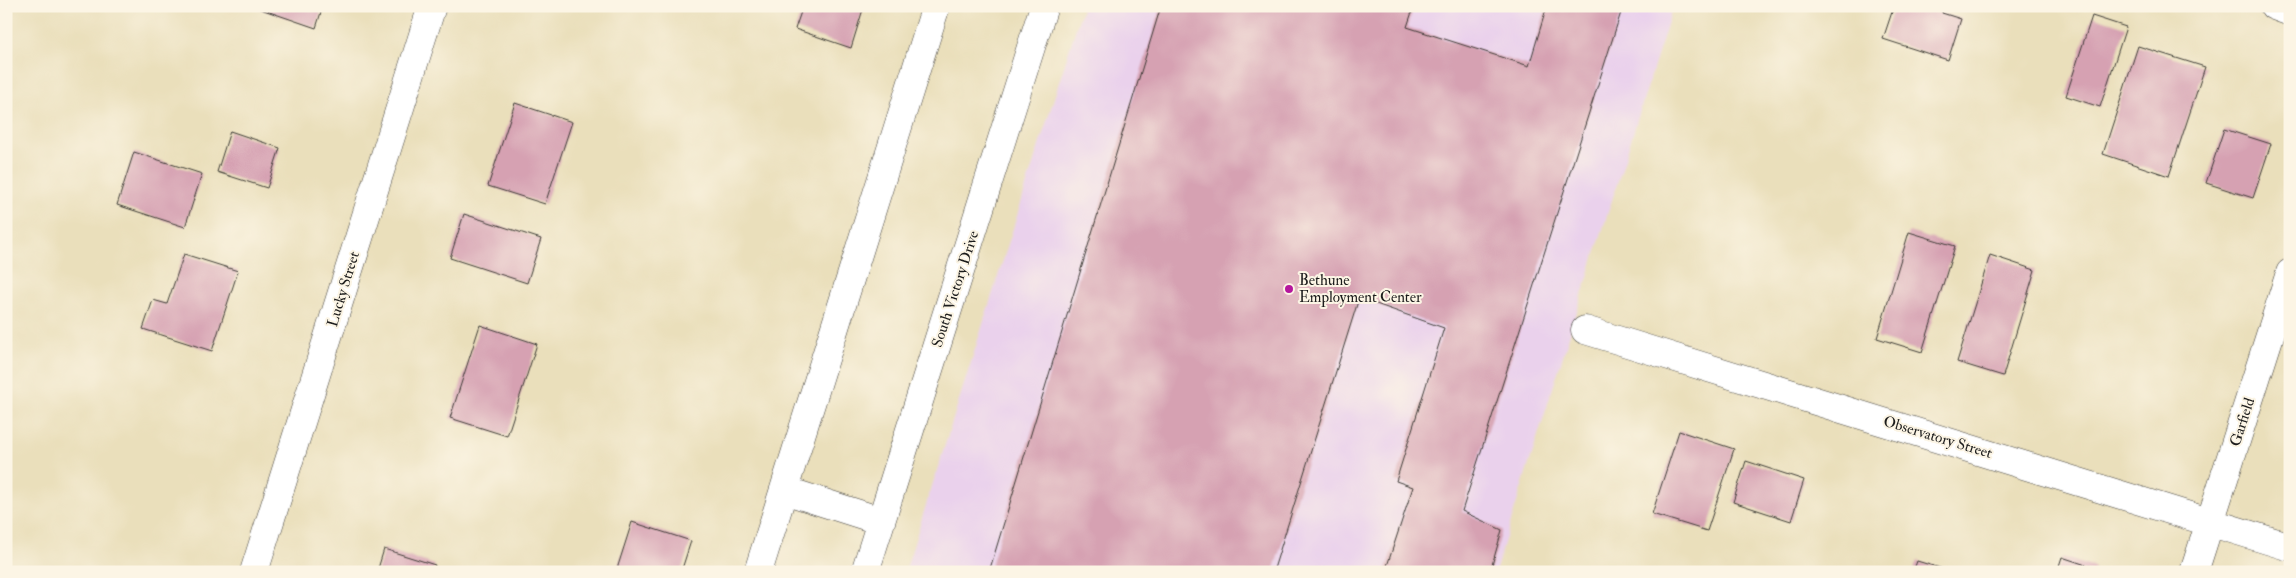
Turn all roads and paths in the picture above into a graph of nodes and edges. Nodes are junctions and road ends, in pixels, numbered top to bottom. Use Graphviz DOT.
graph roads {
  1 [pos="432,6"];
  2 [pos="936,6"];
  3 [pos="1044,6"];
  4 [pos="2274,6"];
  5 [pos="2290,12"];
  6 [pos="2290,273"];
  7 [pos="1585,330"];
  8 [pos="784,490"];
  9 [pos="2210,520"];
  10 [pos="881,521"];
  11 [pos="2290,546"];
  12 [pos="254,572"];
  13 [pos="758,572"];
  14 [pos="865,572"];
  15 [pos="2194,572"];
  1 -- 12 [label="street, Lucky Street"];
  2 -- 8 [label="street"];
  3 -- 10 [label="street, South Victory Drive"];
  4 -- 5 [label="street"];
  6 -- 9 [label="street, Garfield"];
  7 -- 9 [label="street, Observatory Street"];
  8 -- 10 [label="street"];
  8 -- 13 [label="street"];
  9 -- 11 [label="street, Observatory Street"];
  9 -- 15 [label="street, Garfield"];
  10 -- 14 [label="street, South Victory Drive"];
}
